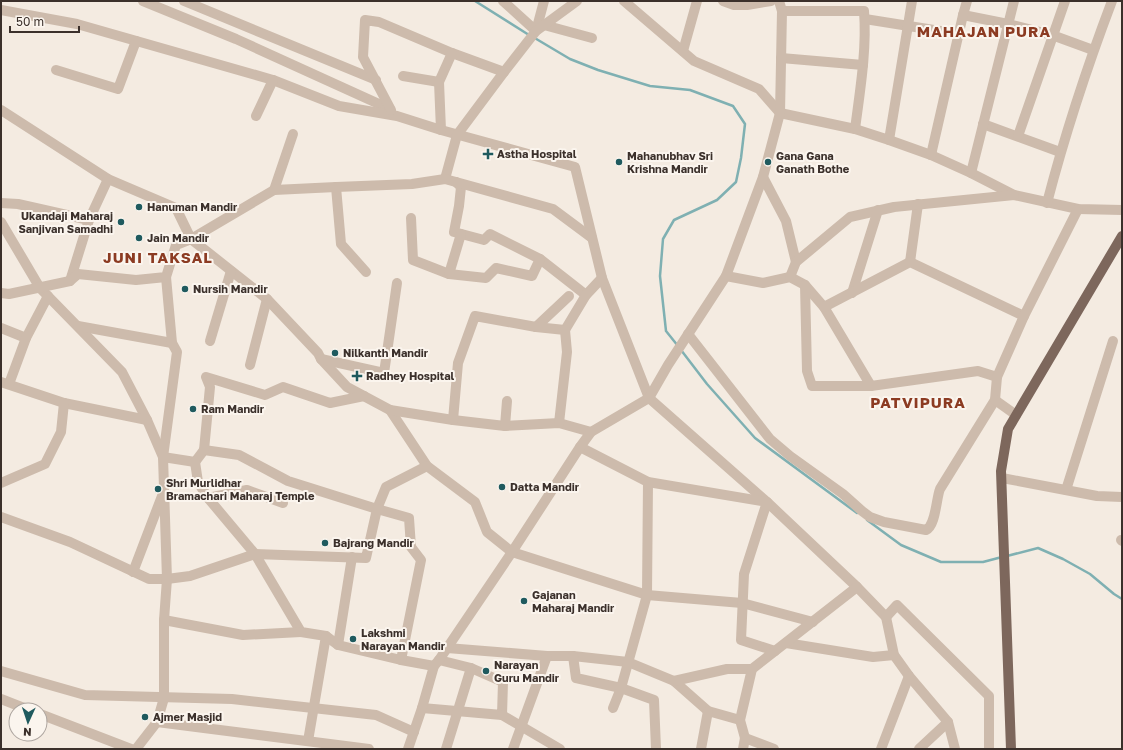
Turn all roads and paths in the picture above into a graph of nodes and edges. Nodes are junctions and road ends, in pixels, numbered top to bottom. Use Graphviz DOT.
graph roads {
  1 [pos="143,1"];
  2 [pos="184,1"];
  3 [pos="503,1"];
  4 [pos="544,1"];
  5 [pos="577,1"];
  6 [pos="624,1"];
  7 [pos="696,1"];
  8 [pos="723,1"];
  9 [pos="772,1"];
  10 [pos="779,1"];
  11 [pos="912,1"];
  12 [pos="966,1"];
  13 [pos="1014,1"];
  14 [pos="1065,1"];
  15 [pos="1112,1"];
  16 [pos="747,3"];
  17 [pos="1,10"];
  18 [pos="782,11"];
  19 [pos="963,15"];
  20 [pos="865,19"];
  21 [pos="1008,24"];
  22 [pos="909,26"];
  23 [pos="538,30"];
  24 [pos="959,34"];
  25 [pos="1052,35"];
  26 [pos="592,38"];
  27 [pos="136,41"];
  28 [pos="1093,50"];
  29 [pos="683,51"];
  30 [pos="452,53"];
  31 [pos="781,58"];
  32 [pos="863,65"];
  33 [pos="56,70"];
  34 [pos="504,72"];
  35 [pos="403,76"];
  36 [pos="272,80"];
  37 [pos="376,80"];
  38 [pos="439,82"];
  39 [pos="1,110"];
  40 [pos="393,113"];
  41 [pos="780,113"];
  42 [pos="256,116"];
  43 [pos="983,124"];
  44 [pos="855,129"];
  45 [pos="441,130"];
  46 [pos="293,134"];
  47 [pos="457,135"];
  48 [pos="1018,136"];
  49 [pos="889,140"];
  50 [pos="1060,152"];
  51 [pos="931,155"];
  52 [pos="971,173"];
  53 [pos="763,177"];
  54 [pos="108,179"];
  55 [pos="446,179"];
  56 [pos="456,182"];
  57 [pos="336,186"];
  58 [pos="274,190"];
  59 [pos="1014,196"];
  60 [pos="1,203"];
  61 [pos="1047,203"];
  62 [pos="918,204"];
  63 [pos="878,210"];
  64 [pos="1078,210"];
  65 [pos="1122,210"];
  66 [pos="411,218"];
  67 [pos="89,220"];
  68 [pos="1,222"];
  69 [pos="461,234"];
  70 [pos="1122,236"];
  71 [pos="592,238"];
  72 [pos="191,240"];
  73 [pos="540,259"];
  74 [pos="796,262"];
  75 [pos="910,262"];
  76 [pos="231,271"];
  77 [pos="366,272"];
  78 [pos="449,274"];
  79 [pos="726,276"];
  80 [pos="166,277"];
  81 [pos="790,277"];
  82 [pos="602,278"];
  83 [pos="70,281"];
  84 [pos="397,283"];
  85 [pos="805,285"];
  86 [pos="40,288"];
  87 [pos="1,292"];
  88 [pos="852,293"];
  89 [pos="586,295"];
  90 [pos="48,296"];
  91 [pos="569,296"];
  92 [pos="267,299"];
  93 [pos="824,307"];
  94 [pos="1024,316"];
  95 [pos="78,326"];
  96 [pos="536,327"];
  97 [pos="1,328"];
  98 [pos="565,330"];
  99 [pos="687,336"];
  100 [pos="26,338"];
  101 [pos="210,341"];
  102 [pos="1112,341"];
  103 [pos="172,343"];
  104 [pos="321,359"];
  105 [pos="250,365"];
  106 [pos="997,377"];
  107 [pos="5,383"];
  108 [pos="871,386"];
  109 [pos="364,396"];
  110 [pos="649,398"];
  111 [pos="995,400"];
  112 [pos="507,401"];
  113 [pos="64,403"];
  114 [pos="390,410"];
  115 [pos="1016,415"];
  116 [pos="147,420"];
  117 [pos="453,420"];
  118 [pos="559,423"];
  119 [pos="505,426"];
  120 [pos="591,432"];
  121 [pos="580,447"];
  122 [pos="204,450"];
  123 [pos="163,457"];
  124 [pos="196,462"];
  125 [pos="426,466"];
  126 [pos="1002,478"];
  127 [pos="648,482"];
  128 [pos="1,483"];
  129 [pos="164,490"];
  130 [pos="1066,490"];
  131 [pos="1122,497"];
  132 [pos="208,498"];
  133 [pos="767,502"];
  134 [pos="283,503"];
  135 [pos="377,509"];
  136 [pos="1,517"];
  137 [pos="512,552"];
  138 [pos="255,554"];
  139 [pos="352,557"];
  140 [pos="133,572"];
  141 [pos="167,579"];
  142 [pos="857,587"];
  143 [pos="647,595"];
  144 [pos="742,603"];
  145 [pos="886,617"];
  146 [pos="164,620"];
  147 [pos="813,622"];
  148 [pos="301,632"];
  149 [pos="326,636"];
  150 [pos="786,643"];
  151 [pos="338,645"];
  152 [pos="447,648"];
  153 [pos="775,651"];
  154 [pos="894,655"];
  155 [pos="547,656"];
  156 [pos="573,656"];
  157 [pos="400,660"];
  158 [pos="628,662"];
  159 [pos="436,663"];
  160 [pos="471,668"];
  161 [pos="752,669"];
  162 [pos="1,671"];
  163 [pos="909,676"];
  164 [pos="674,681"];
  165 [pos="621,688"];
  166 [pos="164,698"];
  167 [pos="314,708"];
  168 [pos="422,708"];
  169 [pos="613,708"];
  170 [pos="458,711"];
  171 [pos="708,711"];
  172 [pos="502,715"];
  173 [pos="48,717"];
  174 [pos="740,720"];
  175 [pos="157,722"];
  176 [pos="948,722"];
  177 [pos="521,727"];
  178 [pos="414,732"];
  179 [pos="745,738"];
  180 [pos="308,741"];
  181 [pos="131,749"];
  182 [pos="136,749"];
  183 [pos="369,749"];
  184 [pos="408,749"];
  185 [pos="446,749"];
  186 [pos="513,749"];
  187 [pos="560,749"];
  188 [pos="656,749"];
  189 [pos="701,749"];
  190 [pos="743,749"];
  191 [pos="774,749"];
  192 [pos="881,749"];
  193 [pos="919,749"];
  194 [pos="955,749"];
  195 [pos="990,749"];
  196 [pos="1011,749"];
  1 -- 40 [label="street"];
  2 -- 37 [label="street"];
  3 -- 23 [label="street"];
  4 -- 23 [label="street"];
  5 -- 23 [label="street"];
  6 -- 29 [label="street"];
  7 -- 29 [label="street"];
  8 -- 16 [label="street"];
  9 -- 16 [label="street"];
  10 -- 18 [label="street"];
  11 -- 22 [label="street"];
  12 -- 19 [label="street"];
  13 -- 21 [label="street"];
  14 -- 25 [label="street"];
  15 -- 28 [label="street"];
  17 -- 27 [label="street"];
  18 -- 20 [label="street"];
  18 -- 31 [label="street"];
  19 -- 21 [label="street"];
  19 -- 24 [label="street"];
  20 -- 22 [label="street"];
  20 -- 32 [label="street"];
  21 -- 25 [label="street"];
  21 -- 43 [label="street"];
  22 -- 24 [label="street"];
  22 -- 49 [label="street"];
  23 -- 26 [label="street"];
  23 -- 34 [label="street"];
  24 -- 51 [label="street"];
  25 -- 28 [label="street"];
  25 -- 48 [label="street"];
  27 -- 33 [label="street"];
  27 -- 36 [label="street"];
  28 -- 50 [label="street"];
  29 -- 41 [label="street"];
  30 -- 34 [label="street"];
  30 -- 37 [label="street"];
  30 -- 38 [label="street"];
  31 -- 32 [label="street"];
  31 -- 41 [label="street"];
  32 -- 44 [label="street"];
  34 -- 47 [label="street"];
  35 -- 38 [label="street"];
  36 -- 40 [label="street"];
  36 -- 42 [label="street"];
  37 -- 40 [label="street"];
  38 -- 45 [label="street"];
  39 -- 54 [label="street"];
  40 -- 45 [label="street"];
  41 -- 44 [label="street"];
  41 -- 53 [label="street"];
  43 -- 48 [label="street"];
  43 -- 52 [label="street"];
  44 -- 49 [label="street"];
  45 -- 47 [label="street"];
  46 -- 58 [label="street"];
  47 -- 55 [label="street"];
  47 -- 71 [label="street"];
  48 -- 50 [label="street"];
  49 -- 51 [label="street"];
  50 -- 61 [label="street"];
  51 -- 52 [label="street"];
  52 -- 59 [label="street"];
  53 -- 74 [label="street"];
  53 -- 79 [label="street"];
  54 -- 67 [label="street"];
  54 -- 72 [label="street"];
  55 -- 56 [label="street"];
  55 -- 57 [label="street"];
  56 -- 69 [label="street"];
  56 -- 71 [label="street"];
  57 -- 58 [label="street"];
  57 -- 77 [label="street"];
  58 -- 72 [label="street"];
  59 -- 61 [label="street"];
  59 -- 62 [label="street"];
  60 -- 67 [label="street"];
  61 -- 64 [label="street"];
  62 -- 63 [label="street"];
  62 -- 75 [label="street"];
  63 -- 74 [label="street"];
  63 -- 88 [label="street"];
  64 -- 65 [label="street"];
  64 -- 94 [label="street"];
  66 -- 78 [label="street"];
  67 -- 83 [label="street"];
  68 -- 86 [label="street"];
  69 -- 73 [label="street"];
  69 -- 78 [label="street"];
  70 -- 115 [label="main road"];
  71 -- 82 [label="street"];
  72 -- 76 [label="street"];
  72 -- 80 [label="street"];
  73 -- 78 [label="street"];
  73 -- 89 [label="street"];
  74 -- 81 [label="street"];
  75 -- 88 [label="street"];
  75 -- 94 [label="street"];
  76 -- 92 [label="street"];
  76 -- 101 [label="street"];
  79 -- 81 [label="street"];
  79 -- 99 [label="street"];
  80 -- 83 [label="street"];
  80 -- 103 [label="street"];
  81 -- 85 [label="street"];
  82 -- 89 [label="street"];
  82 -- 110 [label="street"];
  83 -- 86 [label="street"];
  84 -- 104 [label="street"];
  85 -- 93 [label="street"];
  85 -- 108 [label="street"];
  86 -- 87 [label="street"];
  86 -- 90 [label="street"];
  88 -- 93 [label="street"];
  89 -- 98 [label="street"];
  90 -- 95 [label="street"];
  90 -- 100 [label="street"];
  91 -- 96 [label="street"];
  92 -- 104 [label="street"];
  92 -- 105 [label="street"];
  93 -- 108 [label="street"];
  94 -- 106 [label="street"];
  95 -- 103 [label="street"];
  95 -- 116 [label="street"];
  96 -- 98 [label="street"];
  96 -- 117 [label="street"];
  97 -- 100 [label="street"];
  98 -- 118 [label="street"];
  99 -- 110 [label="street"];
  99 -- 111 [label="street"];
  100 -- 107 [label="street"];
  102 -- 130 [label="street"];
  103 -- 123 [label="street"];
  104 -- 109 [label="street"];
  106 -- 108 [label="street"];
  106 -- 111 [label="street"];
  107 -- 113 [label="street"];
  109 -- 114 [label="street"];
  109 -- 122 [label="street"];
  110 -- 120 [label="street"];
  110 -- 133 [label="street"];
  111 -- 115 [label="street"];
  112 -- 119 [label="street"];
  113 -- 116 [label="street"];
  113 -- 128 [label="street"];
  114 -- 117 [label="street"];
  114 -- 125 [label="street"];
  115 -- 126 [label="main road"];
  116 -- 123 [label="street"];
  117 -- 119 [label="street"];
  118 -- 119 [label="street"];
  118 -- 120 [label="street"];
  120 -- 121 [label="street"];
  121 -- 127 [label="street"];
  121 -- 137 [label="street"];
  122 -- 124 [label="street"];
  122 -- 135 [label="street"];
  123 -- 124 [label="street"];
  123 -- 129 [label="street"];
  124 -- 132 [label="street"];
  125 -- 135 [label="street"];
  125 -- 137 [label="street"];
  126 -- 130 [label="street"];
  126 -- 196 [label="main road"];
  127 -- 133 [label="street"];
  127 -- 143 [label="street"];
  129 -- 140 [label="street"];
  129 -- 141 [label="street"];
  130 -- 131 [label="street"];
  132 -- 134 [label="street"];
  132 -- 138 [label="street"];
  133 -- 142 [label="street"];
  133 -- 144 [label="street"];
  135 -- 139 [label="street"];
  135 -- 157 [label="street"];
  136 -- 140 [label="street"];
  137 -- 143 [label="street"];
  137 -- 152 [label="street"];
  138 -- 139 [label="street"];
  138 -- 141 [label="street"];
  138 -- 148 [label="street"];
  139 -- 151 [label="street"];
  140 -- 141 [label="street"];
  141 -- 146 [label="street"];
  142 -- 145 [label="street"];
  142 -- 147 [label="street"];
  143 -- 144 [label="street"];
  143 -- 158 [label="street"];
  144 -- 147 [label="street"];
  144 -- 153 [label="street"];
  145 -- 154 [label="street"];
  145 -- 195 [label="street"];
  146 -- 148 [label="street"];
  146 -- 166 [label="street"];
  147 -- 150 [label="street"];
  148 -- 149 [label="street"];
  149 -- 151 [label="street"];
  149 -- 167 [label="street"];
  150 -- 153 [label="street"];
  150 -- 154 [label="street"];
  151 -- 157 [label="street"];
  152 -- 155 [label="street"];
  152 -- 159 [label="street"];
  153 -- 161 [label="street"];
  154 -- 163 [label="street"];
  155 -- 156 [label="street"];
  155 -- 177 [label="street"];
  156 -- 158 [label="street"];
  156 -- 165 [label="street"];
  157 -- 159 [label="street"];
  158 -- 164 [label="street"];
  158 -- 165 [label="street"];
  159 -- 160 [label="street"];
  159 -- 168 [label="street"];
  160 -- 170 [label="street"];
  160 -- 172 [label="street"];
  161 -- 164 [label="street"];
  161 -- 174 [label="street"];
  162 -- 166 [label="street"];
  163 -- 176 [label="street"];
  163 -- 192 [label="street"];
  164 -- 171 [label="street"];
  165 -- 169 [label="street"];
  165 -- 188 [label="street"];
  166 -- 167 [label="street"];
  166 -- 175 [label="street"];
  167 -- 178 [label="street"];
  167 -- 180 [label="street"];
  168 -- 170 [label="street"];
  168 -- 178 [label="street"];
  170 -- 172 [label="street"];
  170 -- 185 [label="street"];
  171 -- 174 [label="street"];
  171 -- 189 [label="street"];
  172 -- 177 [label="street"];
  173 -- 181 [label="street"];
  174 -- 179 [label="street"];
  175 -- 180 [label="street"];
  175 -- 182 [label="street"];
  176 -- 193 [label="street"];
  176 -- 194 [label="street"];
  177 -- 186 [label="street"];
  177 -- 187 [label="street"];
  178 -- 184 [label="street"];
  179 -- 190 [label="street"];
  179 -- 191 [label="street"];
  180 -- 183 [label="street"];
}
